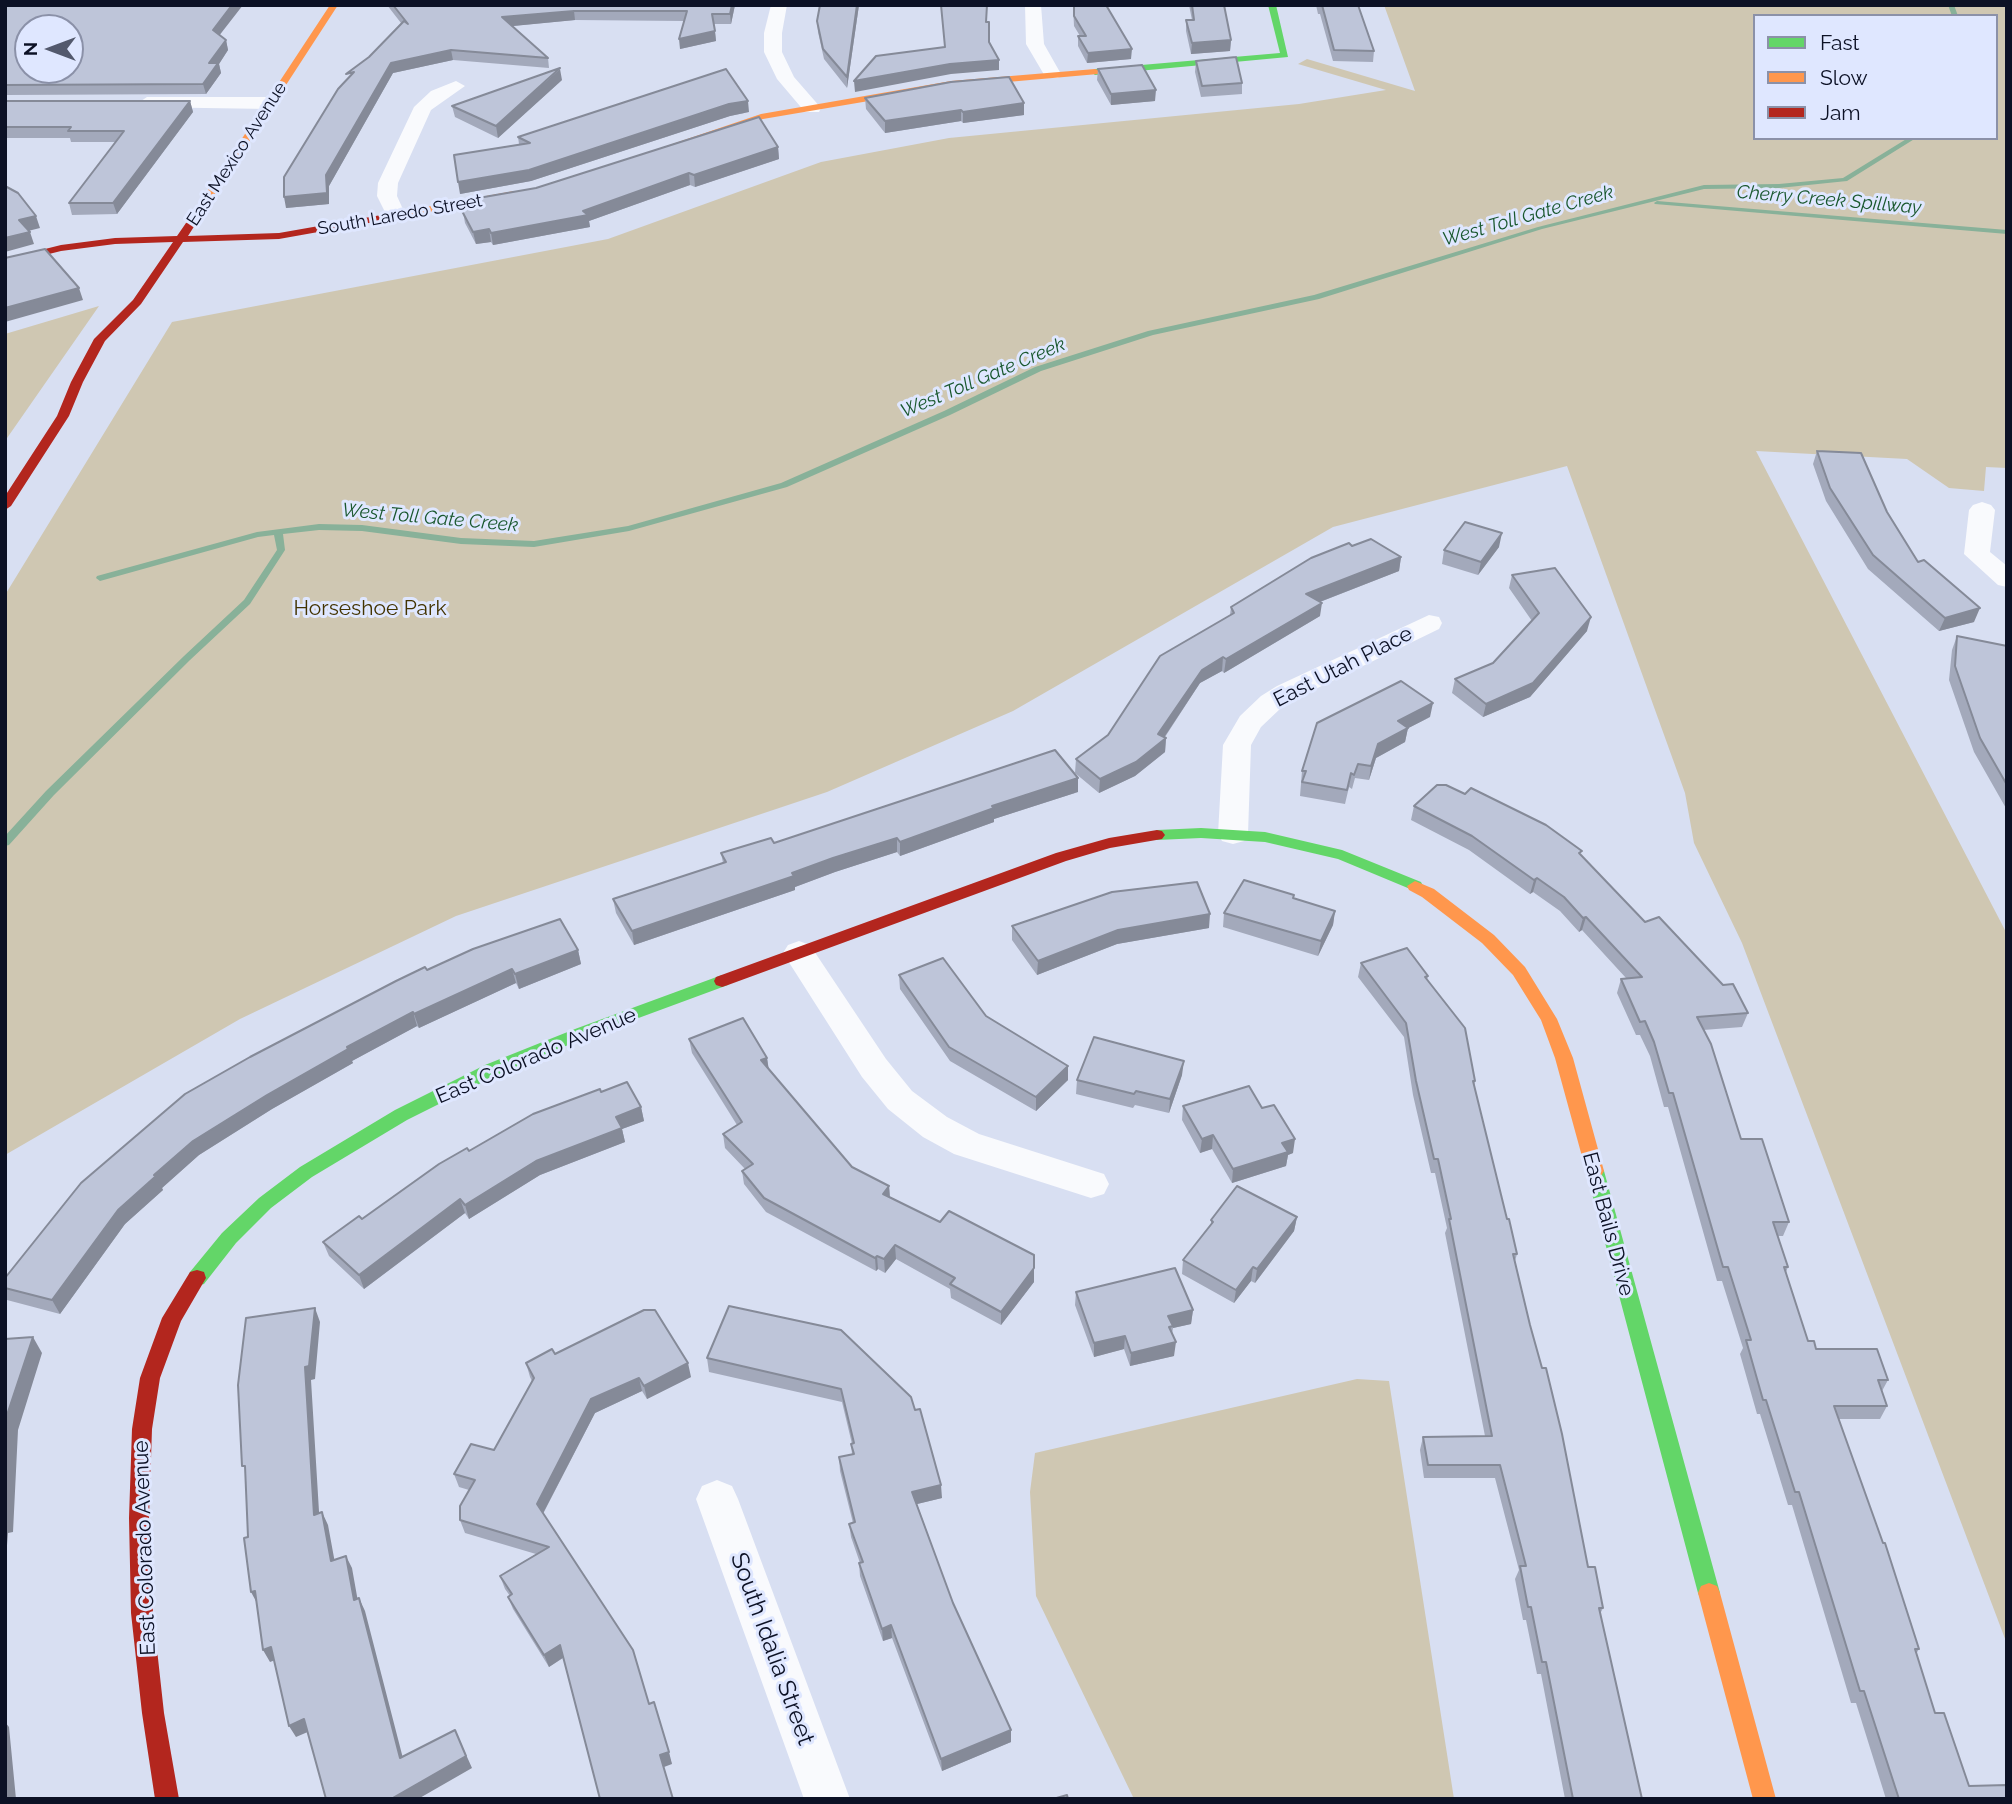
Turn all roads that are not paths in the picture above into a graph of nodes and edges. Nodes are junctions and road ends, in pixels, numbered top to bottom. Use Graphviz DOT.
graph roads {
  1 [pos="334,5"];
  2 [pos="779,5"];
  3 [pos="1033,5"];
  4 [pos="1272,5"];
  5 [pos="1052,75"];
  6 [pos="456,86"];
  7 [pos="129,103"];
  8 [pos="271,103"];
  9 [pos="812,108"];
  10 [pos="629,160"];
  11 [pos="524,192"];
  12 [pos="396,216"];
  13 [pos="180,240"];
  14 [pos="5,262"];
  15 [pos="137,302"];
  16 [pos="136,327"];
  17 [pos="99,377"];
  18 [pos="63,416"];
  19 [pos="5,506"];
  20 [pos="1982,510"];
  21 [pos="2007,579"];
  22 [pos="1429,623"];
  23 [pos="1233,834"];
  24 [pos="799,953"];
  25 [pos="1091,1184"];
  26 [pos="717,1499"];
  27 [pos="167,1799"];
  28 [pos="827,1799"];
  29 [pos="1765,1799"];
  1 -- 8 [label="street, East Mexico Avenue"];
  2 -- 9 [label="street"];
  3 -- 5 [label="street"];
  4 -- 5 [label="street"];
  5 -- 9 [label="street"];
  6 -- 12 [label="street"];
  7 -- 8 [label="street"];
  8 -- 13 [label="street, East Mexico Avenue"];
  9 -- 10 [label="street"];
  11 -- 12 [label="street, South Laredo Street"];
  12 -- 13 [label="street, South Laredo Street"];
  13 -- 14 [label="street, South Laredo Street"];
  13 -- 15 [label="street, East Mexico Avenue"];
  15 -- 16 [label="street"];
  15 -- 18 [label="street, East Mexico Avenue"];
  17 -- 18 [label="street, East Mexico Avenue"];
  18 -- 19 [label="street, East Mexico Avenue"];
  20 -- 21 [label="street"];
  22 -- 23 [label="street, East Utah Place"];
  23 -- 24 [label="street, East Colorado Avenue"];
  23 -- 29 [label="street, East Bails Drive"];
  24 -- 25 [label="street"];
  24 -- 27 [label="street, East Colorado Avenue"];
  26 -- 28 [label="street, South Idalia Street"];
}
